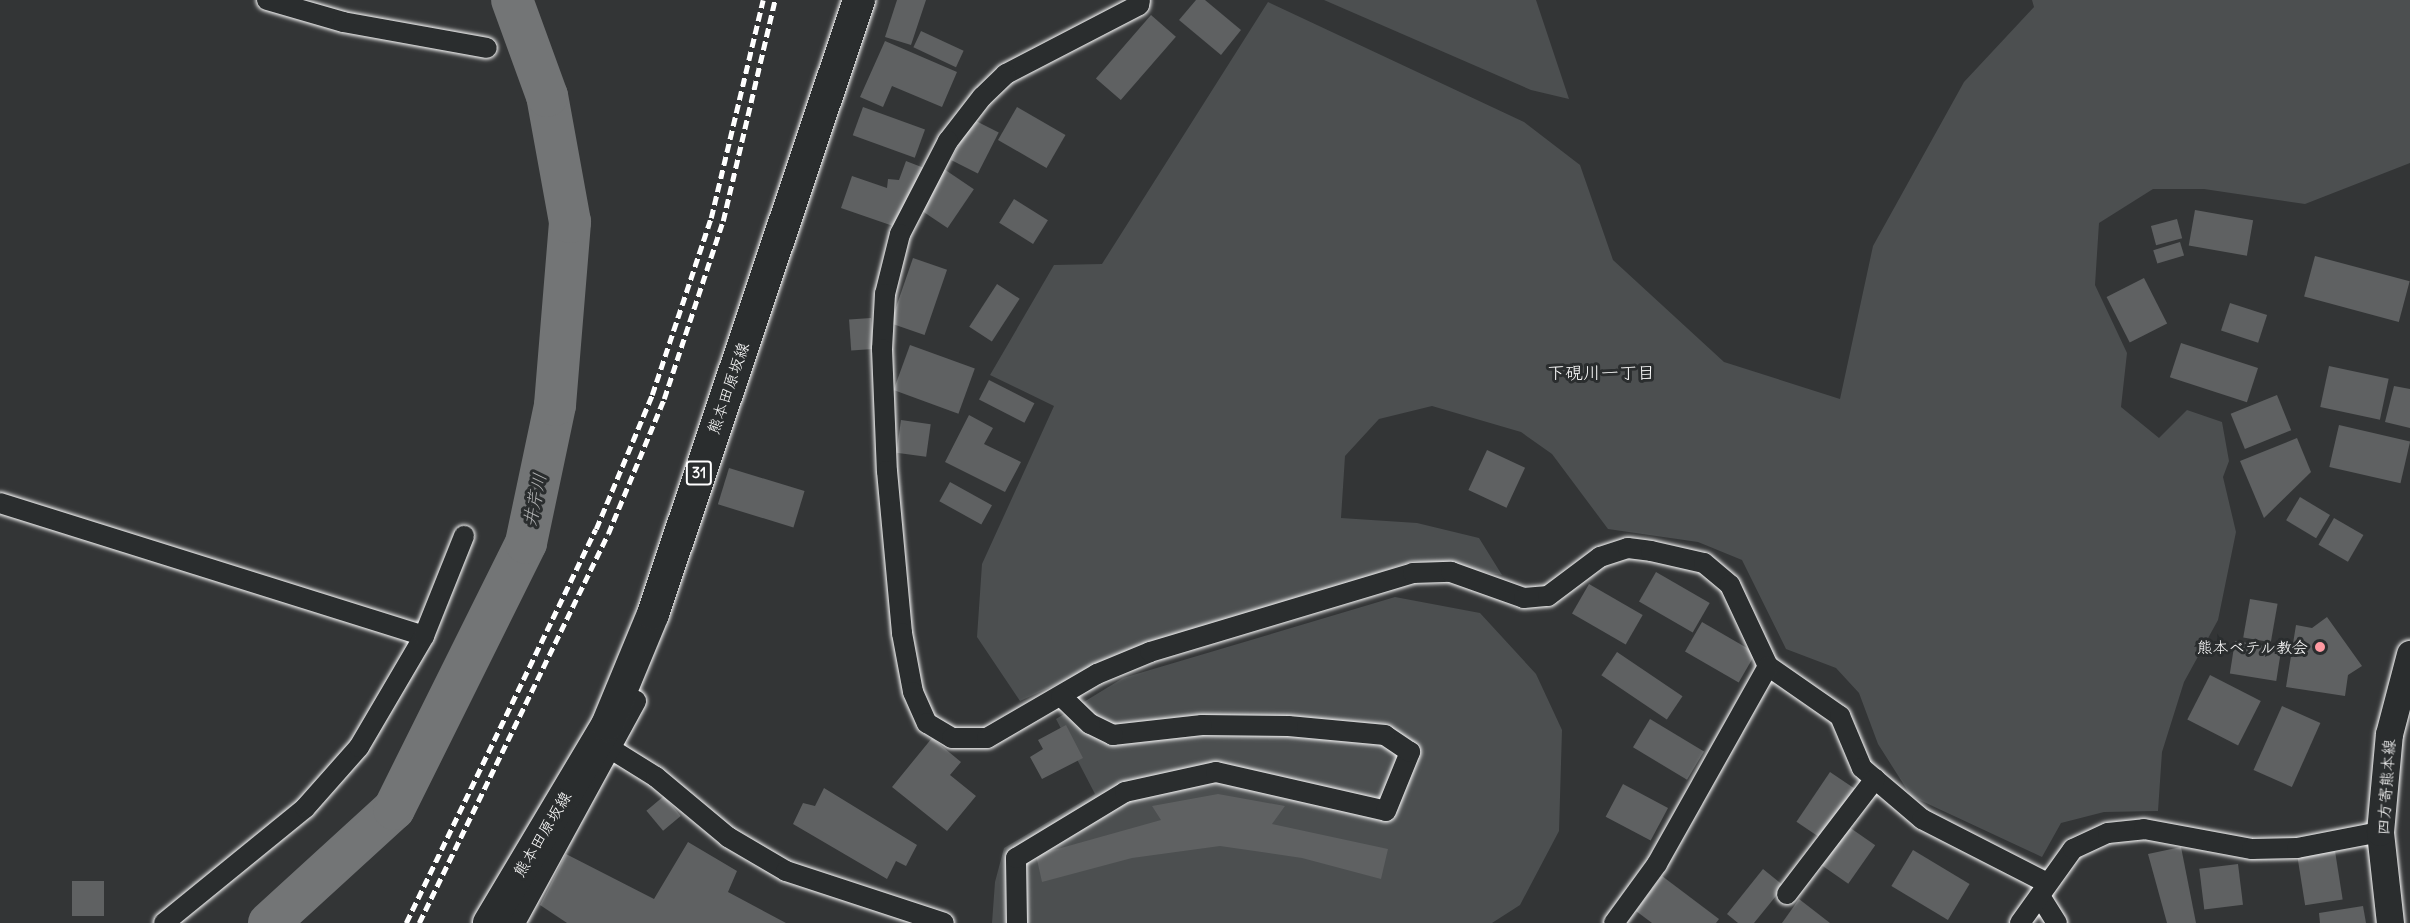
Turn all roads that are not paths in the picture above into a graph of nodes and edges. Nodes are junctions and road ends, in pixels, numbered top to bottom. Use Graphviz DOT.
graph roads {
  1 [pos="267,0"];
  2 [pos="859,0"];
  3 [pos="1140,0"];
  4 [pos="487,48"];
  5 [pos="0,503"];
  6 [pos="464,536"];
  7 [pos="424,636"];
  8 [pos="2409,662"];
  9 [pos="1768,666"];
  10 [pos="1061,696"];
  11 [pos="636,701"];
  12 [pos="611,749"];
  13 [pos="1875,779"];
  14 [pos="2380,832"];
  15 [pos="2044,890"];
  16 [pos="1787,894"];
  17 [pos="164,923"];
  18 [pos="489,923"];
  19 [pos="514,923"];
  20 [pos="944,923"];
  21 [pos="1017,923"];
  22 [pos="1614,923"];
  23 [pos="2020,923"];
  24 [pos="2057,923"];
  25 [pos="2391,923"];
  1 -- 4 [label="street"];
  2 -- 18 [label="main road, 熊本田原坂線 / 31"];
  3 -- 10 [label="street"];
  5 -- 7 [label="street"];
  6 -- 7 [label="street"];
  7 -- 17 [label="street"];
  8 -- 14 [label="main road, 四方寄熊本線"];
  9 -- 10 [label="street"];
  9 -- 13 [label="street"];
  9 -- 22 [label="street"];
  10 -- 21 [label="street"];
  11 -- 12 [label="street"];
  12 -- 19 [label="street"];
  12 -- 20 [label="street"];
  13 -- 15 [label="street"];
  13 -- 16 [label="street"];
  14 -- 15 [label="street"];
  14 -- 25 [label="main road, 四方寄熊本線"];
  15 -- 23 [label="street"];
  15 -- 24 [label="street"];
}
